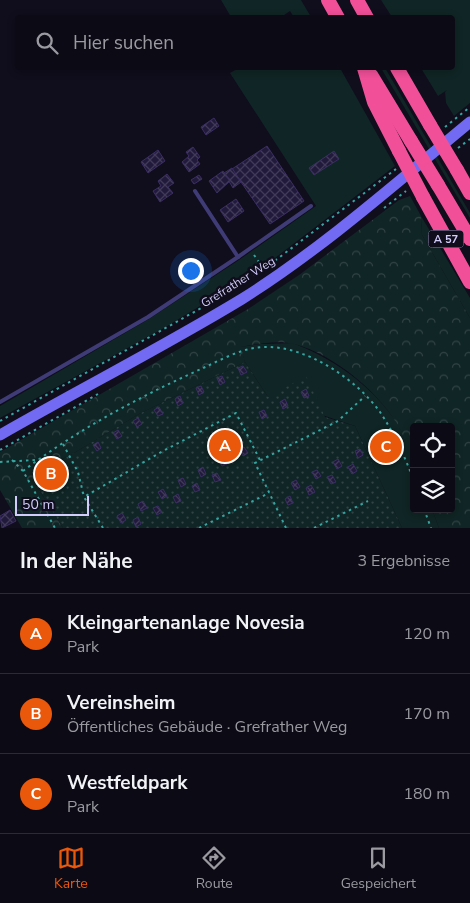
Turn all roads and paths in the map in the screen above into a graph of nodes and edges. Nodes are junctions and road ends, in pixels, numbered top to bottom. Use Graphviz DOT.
graph roads {
  1 [pos="328,0"];
  2 [pos="357,0"];
  3 [pos="336,15"];
  4 [pos="365,15"];
  5 [pos="366,70"];
  6 [pos="367,70"];
  7 [pos="398,70"];
  8 [pos="470,107"];
  9 [pos="461,114"];
  10 [pos="470,122"];
  11 [pos="382,180"];
  12 [pos="196,191"];
  13 [pos="470,192"];
  14 [pos="310,206"];
  15 [pos="470,239"];
  16 [pos="250,248"];
  17 [pos="238,257"];
  18 [pos="264,270"];
  19 [pos="470,282"];
  20 [pos="365,396"];
  21 [pos="0,402"];
  22 [pos="0,421"];
  23 [pos="0,435"];
  24 [pos="63,444"];
  25 [pos="12,460"];
  26 [pos="36,460"];
  27 [pos="260,460"];
  28 [pos="0,462"];
  29 [pos="23,471"];
  30 [pos="410,471"];
  31 [pos="269,493"];
  32 [pos="84,497"];
  33 [pos="368,501"];
  34 [pos="425,513"];
  35 [pos="55,528"];
  36 [pos="103,528"];
  37 [pos="199,528"];
  38 [pos="286,528"];
  39 [pos="314,528"];
  40 [pos="431,528"];
  1 -- 3 [label="highway"];
  2 -- 4 [label="highway"];
  5 -- 19 [label="highway, A 57, bridge"];
  6 -- 15 [label="highway, A 57, bridge"];
  7 -- 13 [label="highway, bridge"];
  8 -- 9 [label="path"];
  10 -- 23 [label="main road, Grefrather Weg"];
  11 -- 18 [label="path"];
  12 -- 17 [label="lane"];
  14 -- 16 [label="lane"];
  16 -- 17 [label="lane"];
  16 -- 18 [label="path"];
  17 -- 21 [label="lane"];
  18 -- 22 [label="path"];
  20 -- 24 [label="path"];
  20 -- 27 [label="path"];
  20 -- 30 [label="path"];
  24 -- 26 [label="path"];
  24 -- 32 [label="path"];
  25 -- 26 [label="path"];
  25 -- 28 [label="path"];
  25 -- 29 [label="path"];
  26 -- 29 [label="path"];
  27 -- 31 [label="path"];
  27 -- 32 [label="path"];
  29 -- 35 [label="path"];
  31 -- 37 [label="path"];
  31 -- 38 [label="path"];
  32 -- 36 [label="path"];
  33 -- 39 [label="path"];
  34 -- 40 [label="path"];
}
